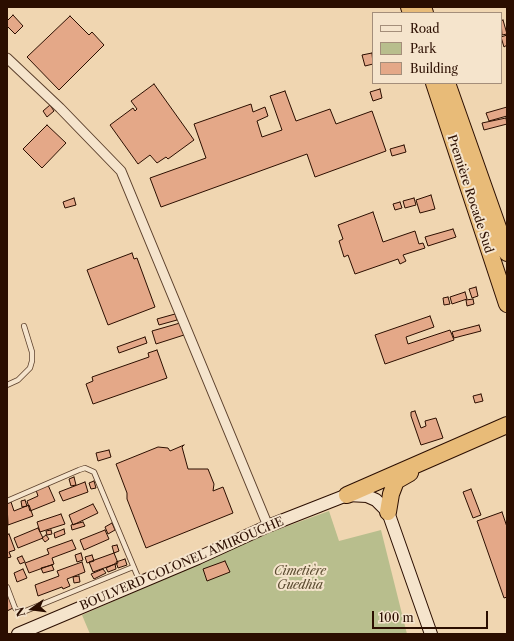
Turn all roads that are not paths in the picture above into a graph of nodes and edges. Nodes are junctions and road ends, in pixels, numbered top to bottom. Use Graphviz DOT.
graph roads {
  1 [pos="7,58"];
  2 [pos="434,84"];
  3 [pos="447,84"];
  4 [pos="507,253"];
  5 [pos="507,304"];
  6 [pos="24,326"];
  7 [pos="7,385"];
  8 [pos="507,425"];
  9 [pos="507,433"];
  10 [pos="347,495"];
  11 [pos="7,501"];
  12 [pos="388,512"];
  13 [pos="268,526"];
  14 [pos="133,567"];
  15 [pos="140,582"];
  16 [pos="7,587"];
  17 [pos="18,634"];
  18 [pos="431,634"];
  1 -- 13 [label="street"];
  2 -- 5 [label="highway, Première Rocade Sud"];
  3 -- 4 [label="highway, Première Rocade Sud"];
  6 -- 7 [label="lane"];
  8 -- 10 [label="highway"];
  9 -- 12 [label="highway"];
  10 -- 12 [label="main road"];
  10 -- 13 [label="main road, BOULVERD COLONEL AMIROUCHE"];
  11 -- 14 [label="lane"];
  12 -- 18 [label="main road"];
  13 -- 15 [label="main road, BOULVERD COLONEL AMIROUCHE"];
  14 -- 15 [label="lane"];
  14 -- 16 [label="lane"];
  15 -- 17 [label="main road, BOULVERD COLONEL AMIROUCHE"];
}
